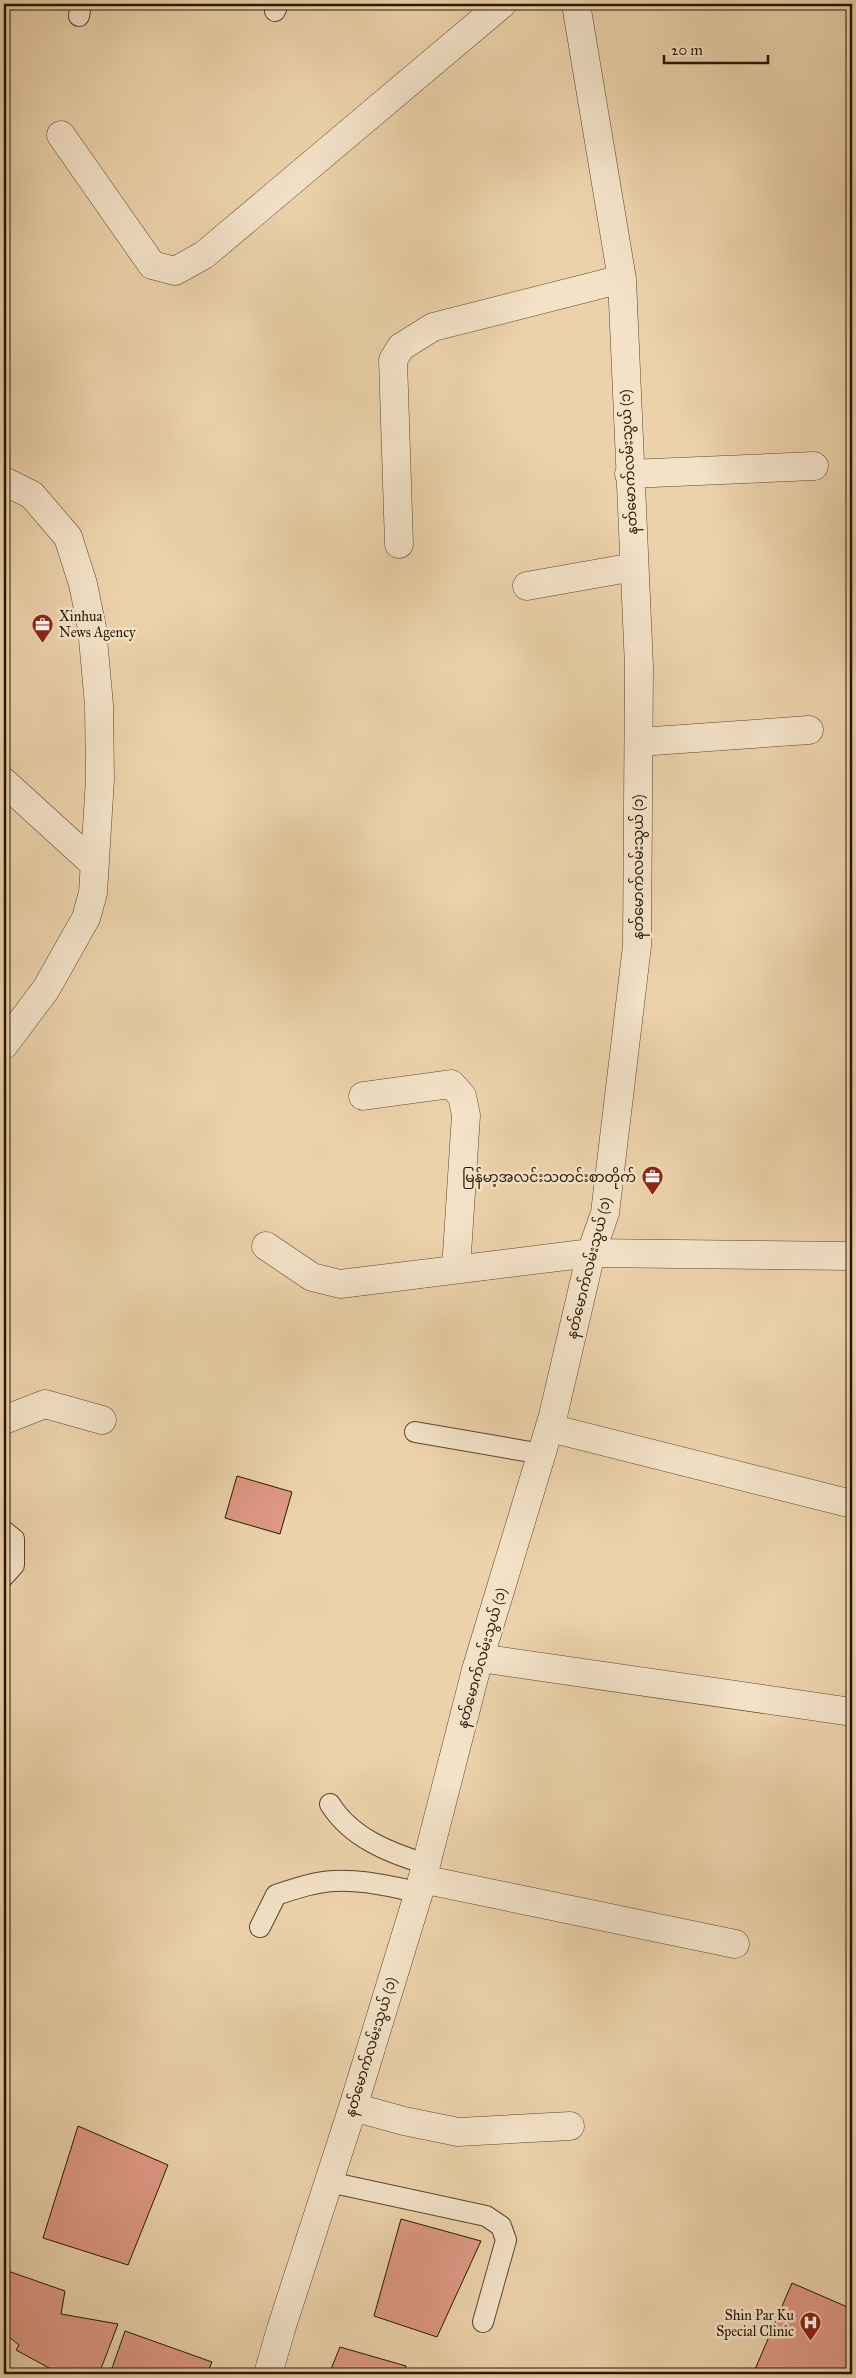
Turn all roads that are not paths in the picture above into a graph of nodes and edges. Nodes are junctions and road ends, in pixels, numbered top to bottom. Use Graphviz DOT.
graph roads {
  1 [pos="502,4"];
  2 [pos="576,4"];
  3 [pos="61,135"];
  4 [pos="622,279"];
  5 [pos="814,466"];
  6 [pos="629,474"];
  7 [pos="4,481"];
  8 [pos="398,544"];
  9 [pos="634,567"];
  10 [pos="528,586"];
  11 [pos="809,730"];
  12 [pos="638,742"];
  13 [pos="4,782"];
  14 [pos="93,863"];
  15 [pos="4,1045"];
  16 [pos="362,1096"];
  17 [pos="266,1246"];
  18 [pos="591,1252"];
  19 [pos="852,1256"];
  20 [pos="456,1269"];
  21 [pos="4,1420"];
  22 [pos="102,1420"];
  23 [pos="415,1432"];
  24 [pos="546,1441"];
  25 [pos="852,1504"];
  26 [pos="4,1531"];
  27 [pos="4,1576"];
  28 [pos="480,1658"];
  29 [pos="852,1712"];
  30 [pos="330,1804"];
  31 [pos="423,1878"];
  32 [pos="260,1927"];
  33 [pos="735,1944"];
  34 [pos="353,2107"];
  35 [pos="570,2126"];
  36 [pos="329,2182"];
  37 [pos="483,2322"];
  38 [pos="268,2374"];
  1 -- 3 [label="street"];
  2 -- 4 [label="street, နတ်မောက်လမ်းသွယ် (၁)"];
  4 -- 6 [label="street, နတ်မောက်လမ်းသွယ် (၁)"];
  4 -- 8 [label="street"];
  5 -- 6 [label="street"];
  6 -- 9 [label="street, နတ်မောက်လမ်းသွယ် (၁)"];
  7 -- 14 [label="street"];
  9 -- 10 [label="street"];
  9 -- 12 [label="street, နတ်မောက်လမ်းသွယ် (၁)"];
  11 -- 12 [label="street"];
  12 -- 18 [label="street, နတ်မောက်လမ်းသွယ် (၁)"];
  13 -- 14 [label="street"];
  14 -- 15 [label="street"];
  16 -- 20 [label="street"];
  17 -- 20 [label="street"];
  18 -- 19 [label="street"];
  18 -- 20 [label="street"];
  18 -- 24 [label="street, နတ်မောက်လမ်းသွယ် (၁)"];
  21 -- 22 [label="street"];
  23 -- 24 [label="lane"];
  24 -- 25 [label="street"];
  24 -- 28 [label="street, နတ်မောက်လမ်းသွယ် (၁)"];
  26 -- 27 [label="lane"];
  28 -- 29 [label="street"];
  28 -- 31 [label="street, နတ်မောက်လမ်းသွယ် (၁)"];
  30 -- 31 [label="lane"];
  31 -- 32 [label="lane"];
  31 -- 33 [label="street"];
  31 -- 34 [label="street, နတ်မောက်လမ်းသွယ် (၁)"];
  34 -- 35 [label="street"];
  34 -- 36 [label="street, နတ်မောက်လမ်းသွယ် (၁)"];
  36 -- 37 [label="lane"];
  36 -- 38 [label="street, နတ်မောက်လမ်းသွယ် (၁)"];
}
